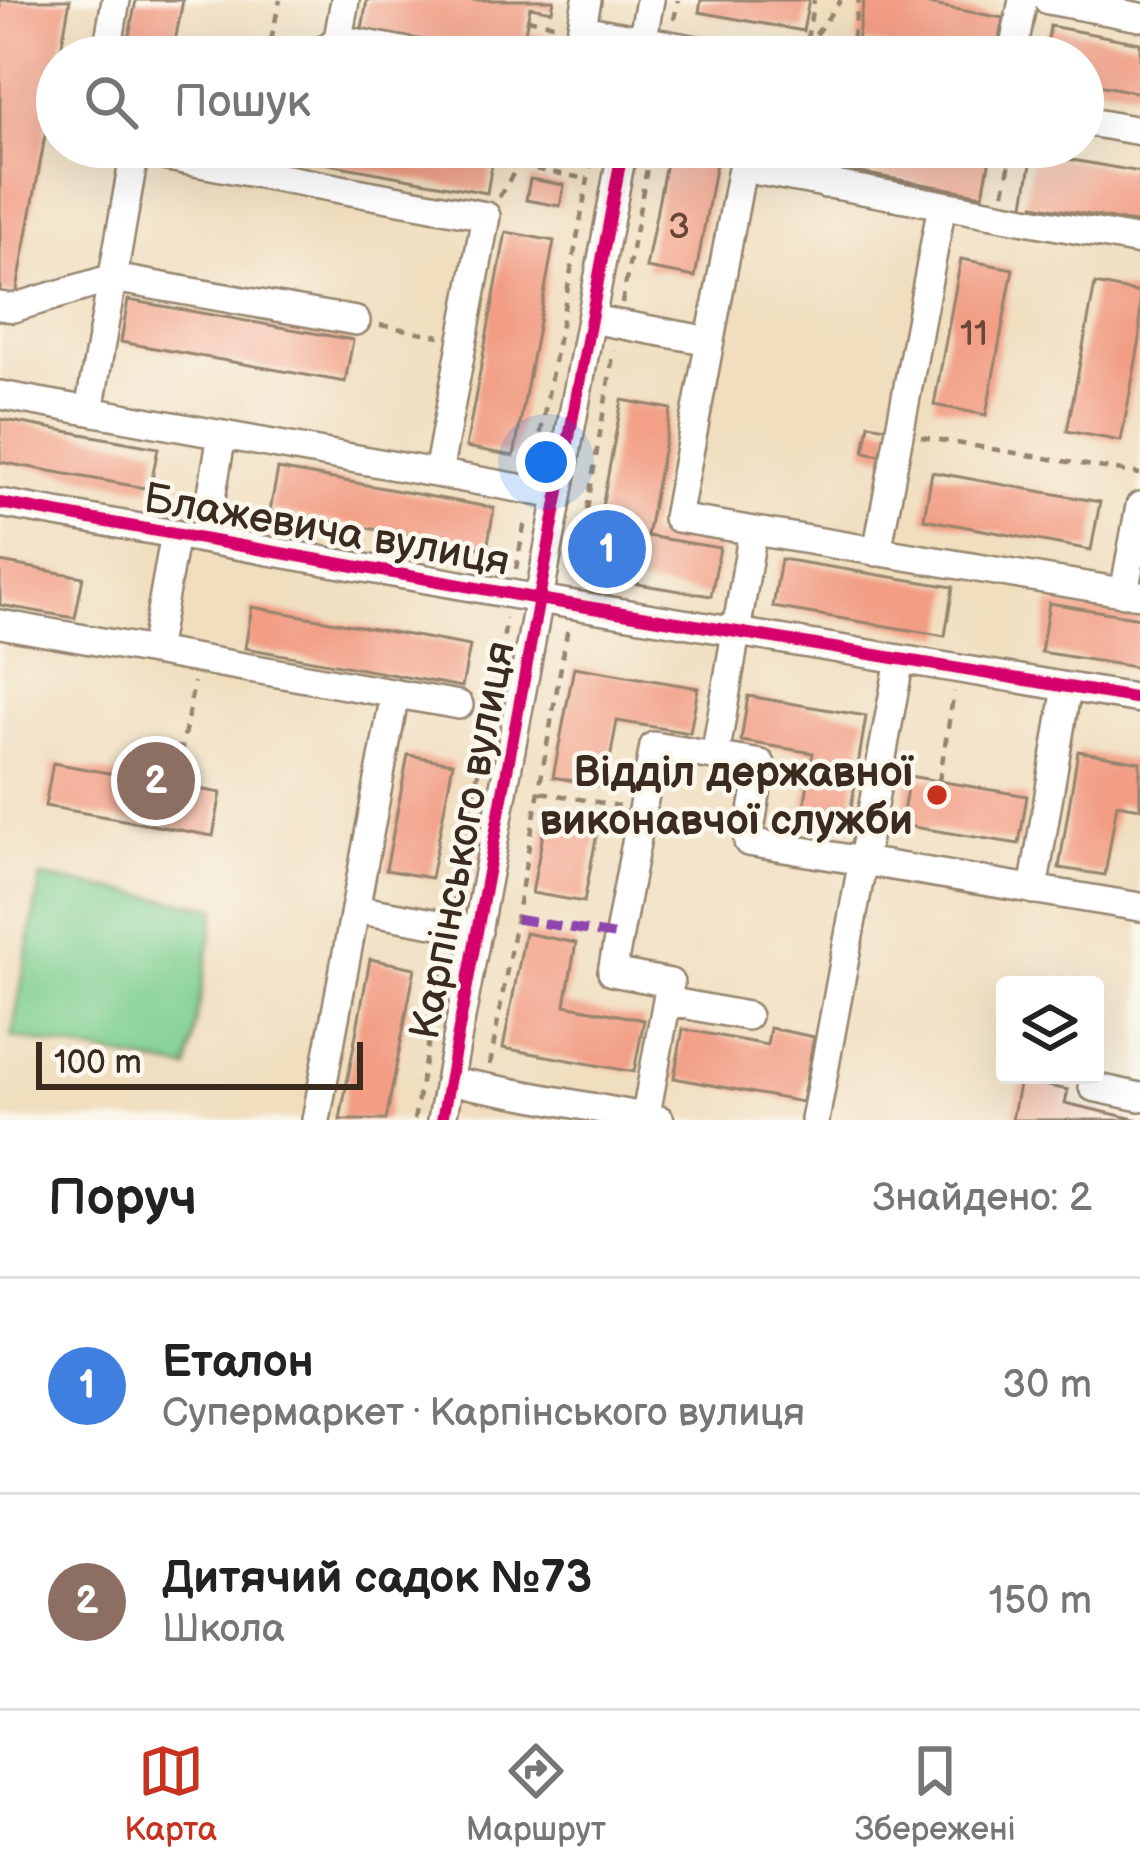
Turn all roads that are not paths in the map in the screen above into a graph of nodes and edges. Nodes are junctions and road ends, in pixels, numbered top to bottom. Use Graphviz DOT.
graph roads {
  1 [pos="116,0"];
  2 [pos="345,0"];
  3 [pos="587,0"];
  4 [pos="650,0"];
  5 [pos="1023,0"];
  6 [pos="1048,0"];
  7 [pos="1140,17"];
  8 [pos="110,36"];
  9 [pos="332,36"];
  10 [pos="580,36"];
  11 [pos="643,36"];
  12 [pos="1016,36"];
  13 [pos="1104,125"];
  14 [pos="1140,131"];
  15 [pos="123,168"];
  16 [pos="268,168"];
  17 [pos="621,168"];
  18 [pos="828,168"];
  19 [pos="825,184"];
  20 [pos="941,205"];
  21 [pos="1140,241"];
  22 [pos="112,278"];
  23 [pos="0,305"];
  24 [pos="356,321"];
  25 [pos="605,321"];
  26 [pos="710,341"];
  27 [pos="0,395"];
  28 [pos="89,411"];
  29 [pos="222,435"];
  30 [pos="438,473"];
  31 [pos="544,493"];
  32 [pos="0,503"];
  33 [pos="1140,506"];
  34 [pos="753,531"];
  35 [pos="190,537"];
  36 [pos="877,552"];
  37 [pos="1132,594"];
  38 [pos="539,599"];
  39 [pos="0,624"];
  40 [pos="736,632"];
  41 [pos="154,651"];
  42 [pos="900,659"];
  43 [pos="1067,687"];
  44 [pos="395,694"];
  45 [pos="1140,699"];
  46 [pos="459,705"];
  47 [pos="715,757"];
  48 [pos="863,861"];
  49 [pos="1033,890"];
  50 [pos="1140,908"];
  51 [pos="355,909"];
  52 [pos="464,929"];
  53 [pos="667,1001"];
  54 [pos="747,1016"];
  55 [pos="450,1081"];
  56 [pos="1093,1087"];
  57 [pos="1140,1096"];
  58 [pos="650,1119"];
  59 [pos="316,1120"];
  60 [pos="442,1120"];
  61 [pos="815,1120"];
  1 -- 8 [label="street"];
  2 -- 9 [label="street"];
  3 -- 10 [label="street"];
  4 -- 11 [label="street"];
  5 -- 12 [label="street"];
  6 -- 7 [label="street"];
  13 -- 14 [label="street"];
  15 -- 22 [label="street"];
  16 -- 30 [label="street"];
  17 -- 25 [label="street, Карпінського вулиця"];
  18 -- 19 [label="street"];
  19 -- 20 [label="street"];
  19 -- 26 [label="street"];
  20 -- 21 [label="street"];
  20 -- 36 [label="street"];
  22 -- 23 [label="street"];
  22 -- 24 [label="street"];
  22 -- 28 [label="street"];
  25 -- 26 [label="street"];
  25 -- 31 [label="street, Карпінського вулиця"];
  26 -- 34 [label="street"];
  27 -- 28 [label="street"];
  28 -- 29 [label="street"];
  29 -- 30 [label="street"];
  29 -- 35 [label="street"];
  30 -- 31 [label="street"];
  31 -- 38 [label="street, Карпінського вулиця"];
  32 -- 35 [label="street, Блажевича вулиця"];
  33 -- 37 [label="street"];
  34 -- 36 [label="street"];
  34 -- 40 [label="street"];
  35 -- 38 [label="street, Блажевича вулиця"];
  35 -- 41 [label="street"];
  36 -- 37 [label="street"];
  38 -- 40 [label="street, Блажевича вулиця"];
  38 -- 52 [label="street, Карпінського вулиця"];
  39 -- 41 [label="street"];
  40 -- 42 [label="street, Блажевича вулиця"];
  40 -- 47 [label="street"];
  41 -- 44 [label="street"];
  42 -- 43 [label="street, Блажевича вулиця"];
  42 -- 48 [label="street"];
  43 -- 45 [label="street, Блажевича вулиця"];
  43 -- 49 [label="street"];
  44 -- 46 [label="street"];
  44 -- 51 [label="street"];
  47 -- 48 [label="street"];
  47 -- 53 [label="street"];
  48 -- 49 [label="street"];
  48 -- 61 [label="street"];
  49 -- 50 [label="street"];
  51 -- 52 [label="street"];
  51 -- 59 [label="street"];
  52 -- 55 [label="street, Карпінського вулиця"];
  53 -- 54 [label="street"];
  53 -- 58 [label="street"];
  55 -- 58 [label="street"];
  55 -- 60 [label="street, Карпінського вулиця"];
  56 -- 57 [label="street"];
}
